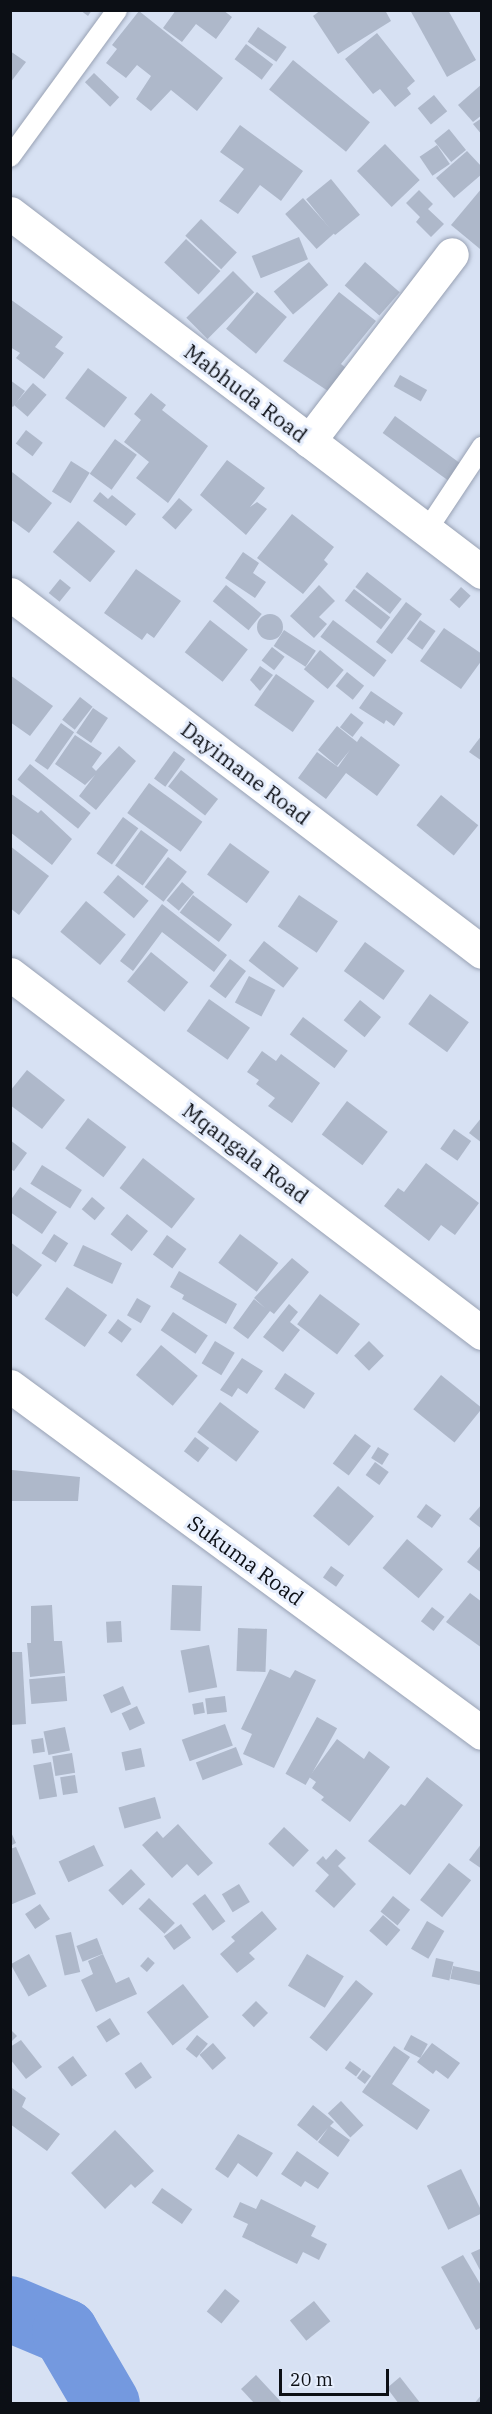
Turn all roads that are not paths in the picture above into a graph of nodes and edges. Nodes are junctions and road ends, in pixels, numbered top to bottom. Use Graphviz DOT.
graph roads {
  1 [pos="117,10"];
  2 [pos="10,157"];
  3 [pos="10,213"];
  4 [pos="452,254"];
  5 [pos="309,441"];
  6 [pos="482,447"];
  7 [pos="427,530"];
  8 [pos="482,572"];
  9 [pos="10,594"];
  10 [pos="482,952"];
  11 [pos="10,974"];
  12 [pos="482,1333"];
  13 [pos="10,1386"];
  14 [pos="482,1733"];
  1 -- 2 [label="lane"];
  3 -- 5 [label="street, Mabhuda Road"];
  4 -- 5 [label="street"];
  5 -- 7 [label="street, Mabhuda Road"];
  6 -- 7 [label="lane"];
  7 -- 8 [label="street, Mabhuda Road"];
  9 -- 10 [label="street, Dayimane Road"];
  11 -- 12 [label="street, Mqangala Road"];
  13 -- 14 [label="street, Sukuma Road"];
}
